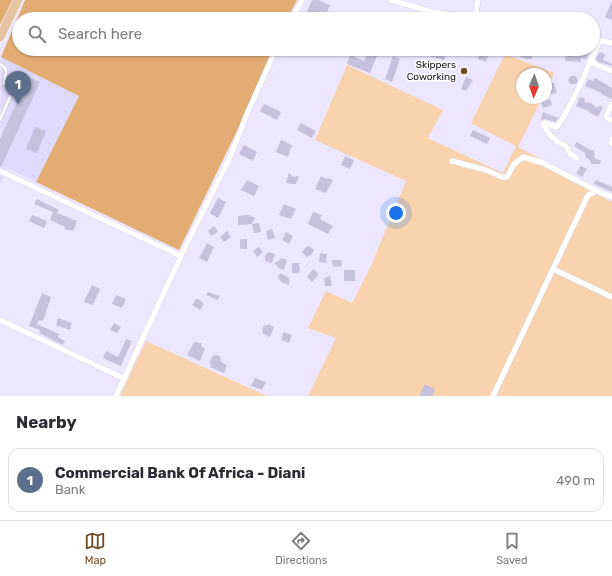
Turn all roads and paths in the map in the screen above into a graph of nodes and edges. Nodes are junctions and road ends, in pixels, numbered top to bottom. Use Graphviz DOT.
graph roads {
  1 [pos="18,0"];
  2 [pos="302,0"];
  3 [pos="391,0"];
  4 [pos="478,0"];
  5 [pos="12,12"];
  6 [pos="12,12"];
  7 [pos="296,12"];
  8 [pos="433,12"];
  9 [pos="476,12"];
  10 [pos="0,37"];
  11 [pos="600,40"];
  12 [pos="612,43"];
  13 [pos="273,56"];
  14 [pos="592,57"];
  15 [pos="0,64"];
  16 [pos="612,71"];
  17 [pos="612,104"];
  18 [pos="1,116"];
  19 [pos="0,120"];
  20 [pos="612,120"];
  21 [pos="577,158"];
  22 [pos="452,161"];
  23 [pos="0,171"];
  24 [pos="596,191"];
  25 [pos="612,197"];
  26 [pos="181,256"];
  27 [pos="553,269"];
  28 [pos="612,297"];
  29 [pos="0,320"];
  30 [pos="125,379"];
  31 [pos="116,396"];
  32 [pos="493,396"];
  1 -- 5 [label="main road"];
  2 -- 7 [label="street"];
  3 -- 8 [label="street"];
  4 -- 9 [label="street"];
  6 -- 10 [label="main road"];
  11 -- 12 [label="street"];
  13 -- 26 [label="street"];
  14 -- 16 [label="street"];
  14 -- 21 [label="street"];
  15 -- 18 [label="lane"];
  17 -- 20 [label="street"];
  18 -- 19 [label="lane"];
  22 -- 24 [label="street"];
  23 -- 26 [label="street"];
  24 -- 25 [label="street"];
  24 -- 27 [label="street"];
  26 -- 30 [label="street"];
  27 -- 28 [label="street"];
  27 -- 32 [label="street"];
  29 -- 30 [label="street"];
  30 -- 31 [label="street"];
}
